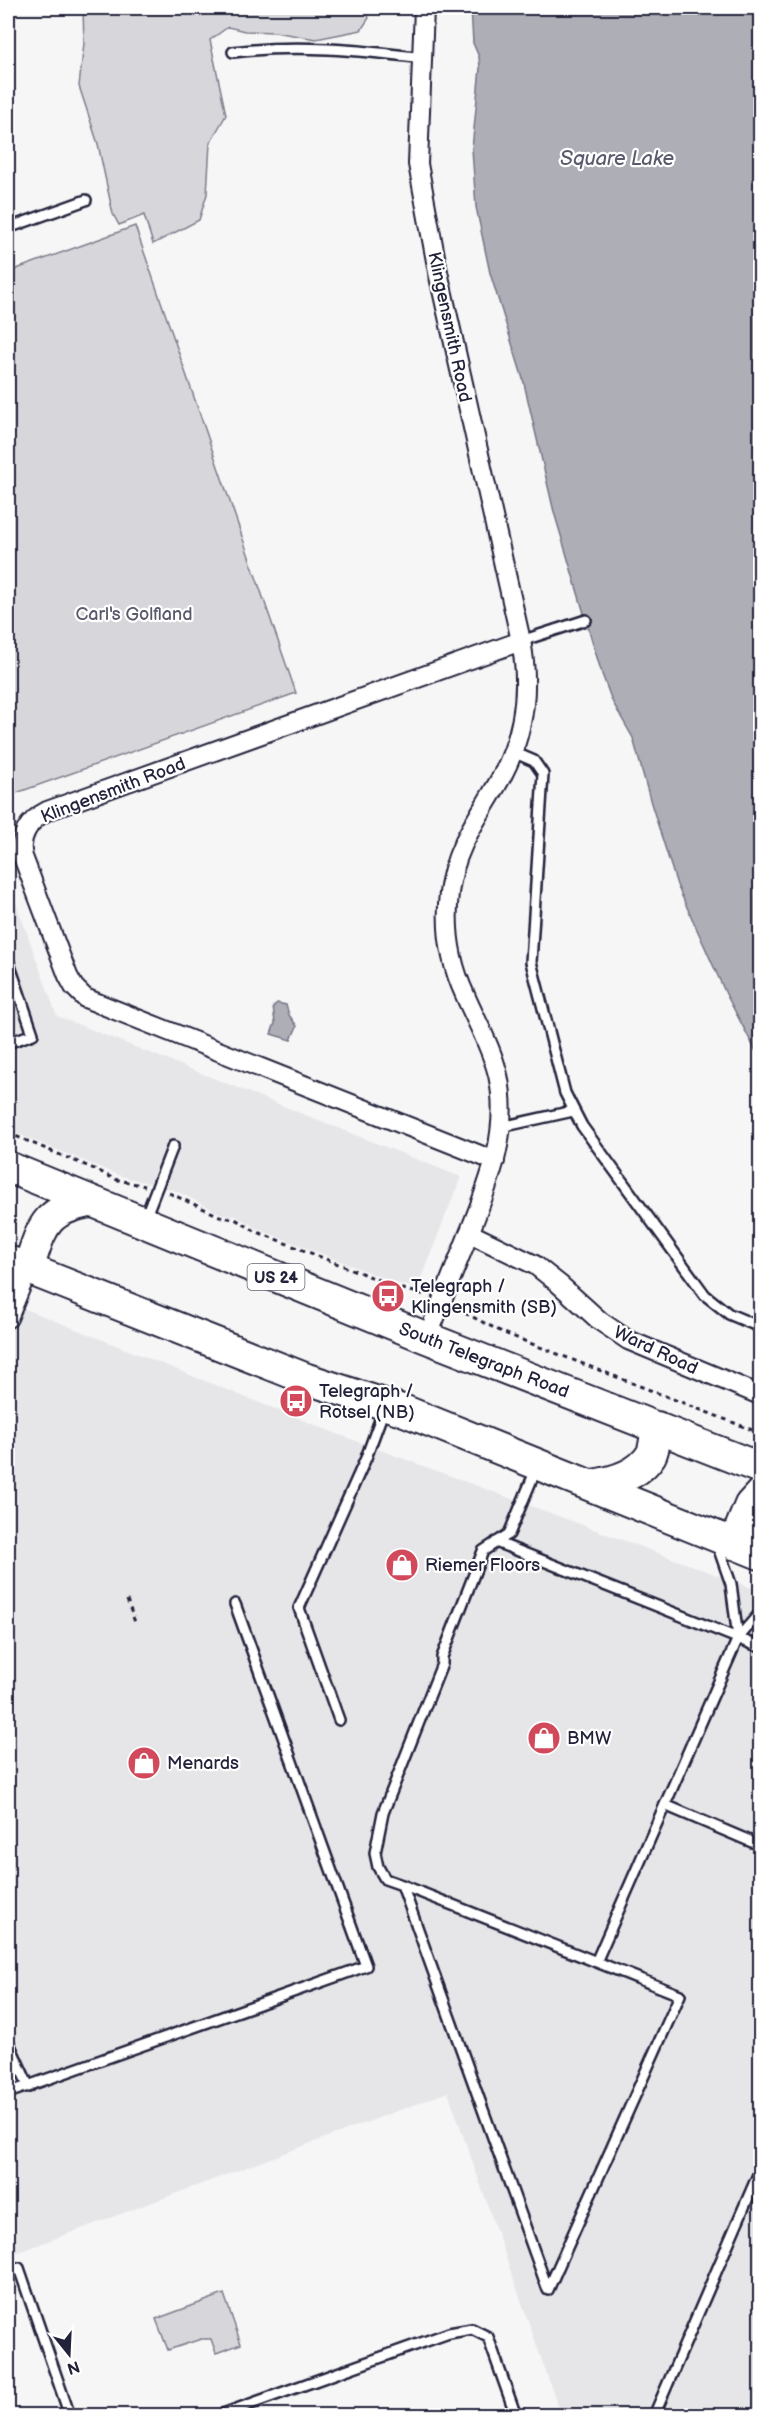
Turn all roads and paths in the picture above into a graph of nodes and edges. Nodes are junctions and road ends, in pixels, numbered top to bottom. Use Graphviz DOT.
graph roads {
  1 [pos="424,8"];
  2 [pos="233,52"];
  3 [pos="423,58"];
  4 [pos="86,200"];
  5 [pos="8,228"];
  6 [pos="586,620"];
  7 [pos="521,641"];
  8 [pos="513,752"];
  9 [pos="8,960"];
  10 [pos="8,1043"];
  11 [pos="573,1111"];
  12 [pos="501,1127"];
  13 [pos="8,1133"];
  14 [pos="173,1146"];
  15 [pos="495,1161"];
  16 [pos="8,1167"];
  17 [pos="141,1185"];
  18 [pos="169,1193"];
  19 [pos="90,1202"];
  20 [pos="143,1223"];
  21 [pos="469,1233"];
  22 [pos="18,1265"];
  23 [pos="423,1294"];
  24 [pos="464,1312"];
  25 [pos="8,1318"];
  26 [pos="760,1327"];
  27 [pos="427,1338"];
  28 [pos="760,1395"];
  29 [pos="386,1404"];
  30 [pos="657,1427"];
  31 [pos="760,1432"];
  32 [pos="538,1464"];
  33 [pos="760,1468"];
  34 [pos="592,1485"];
  35 [pos="760,1494"];
  36 [pos="496,1542"];
  37 [pos="736,1545"];
  38 [pos="127,1600"];
  39 [pos="235,1604"];
  40 [pos="760,1612"];
  41 [pos="135,1624"];
  42 [pos="738,1638"];
  43 [pos="760,1647"];
  44 [pos="339,1720"];
  45 [pos="665,1805"];
  46 [pos="760,1842"];
  47 [pos="402,1885"];
  48 [pos="596,1962"];
  49 [pos="8,2041"];
  50 [pos="29,2087"];
  51 [pos="8,2094"];
  52 [pos="760,2170"];
  53 [pos="8,2273"];
  54 [pos="70,2415"];
  55 [pos="217,2415"];
  56 [pos="516,2415"];
  57 [pos="666,2415"];
  1 -- 3 [label="street, Klingensmith Road"];
  2 -- 3 [label="lane"];
  3 -- 7 [label="street, Klingensmith Road"];
  4 -- 5 [label="lane"];
  6 -- 7 [label="lane"];
  7 -- 8 [label="street, Klingensmith Road"];
  7 -- 15 [label="street, Klingensmith Road"];
  8 -- 11 [label="lane"];
  8 -- 12 [label="street, Klingensmith Road"];
  9 -- 10 [label="lane"];
  11 -- 12 [label="lane"];
  11 -- 26 [label="lane"];
  12 -- 15 [label="street, Klingensmith Road"];
  13 -- 17 [label="path"];
  14 -- 20 [label="lane"];
  15 -- 21 [label="street, Klingensmith Road"];
  16 -- 19 [label="highway, South Telegraph Road / US 24"];
  18 -- 23 [label="path"];
  19 -- 20 [label="highway, South Telegraph Road / US 24"];
  19 -- 22 [label="highway"];
  20 -- 27 [label="highway, South Telegraph Road / US 24"];
  21 -- 27 [label="street, Klingensmith Road"];
  21 -- 28 [label="street, Ward Road"];
  22 -- 25 [label="street"];
  22 -- 29 [label="highway"];
  24 -- 31 [label="path"];
  27 -- 30 [label="highway, South Telegraph Road / US 24"];
  29 -- 32 [label="highway"];
  29 -- 44 [label="lane"];
  30 -- 33 [label="highway, South Telegraph Road / US 24"];
  30 -- 34 [label="highway"];
  32 -- 34 [label="highway"];
  32 -- 36 [label="lane"];
  34 -- 37 [label="highway"];
  35 -- 37 [label="highway"];
  36 -- 42 [label="lane"];
  36 -- 47 [label="lane"];
  37 -- 42 [label="lane"];
  38 -- 41 [label="path"];
  39 -- 50 [label="lane"];
  40 -- 42 [label="lane"];
  42 -- 43 [label="lane"];
  42 -- 45 [label="lane"];
  45 -- 46 [label="lane"];
  45 -- 48 [label="lane"];
  47 -- 48 [label="lane"];
  47 -- 48 [label="lane"];
  49 -- 50 [label="lane"];
  50 -- 51 [label="lane"];
  52 -- 57 [label="lane"];
  53 -- 54 [label="lane"];
  55 -- 56 [label="lane"];
}
